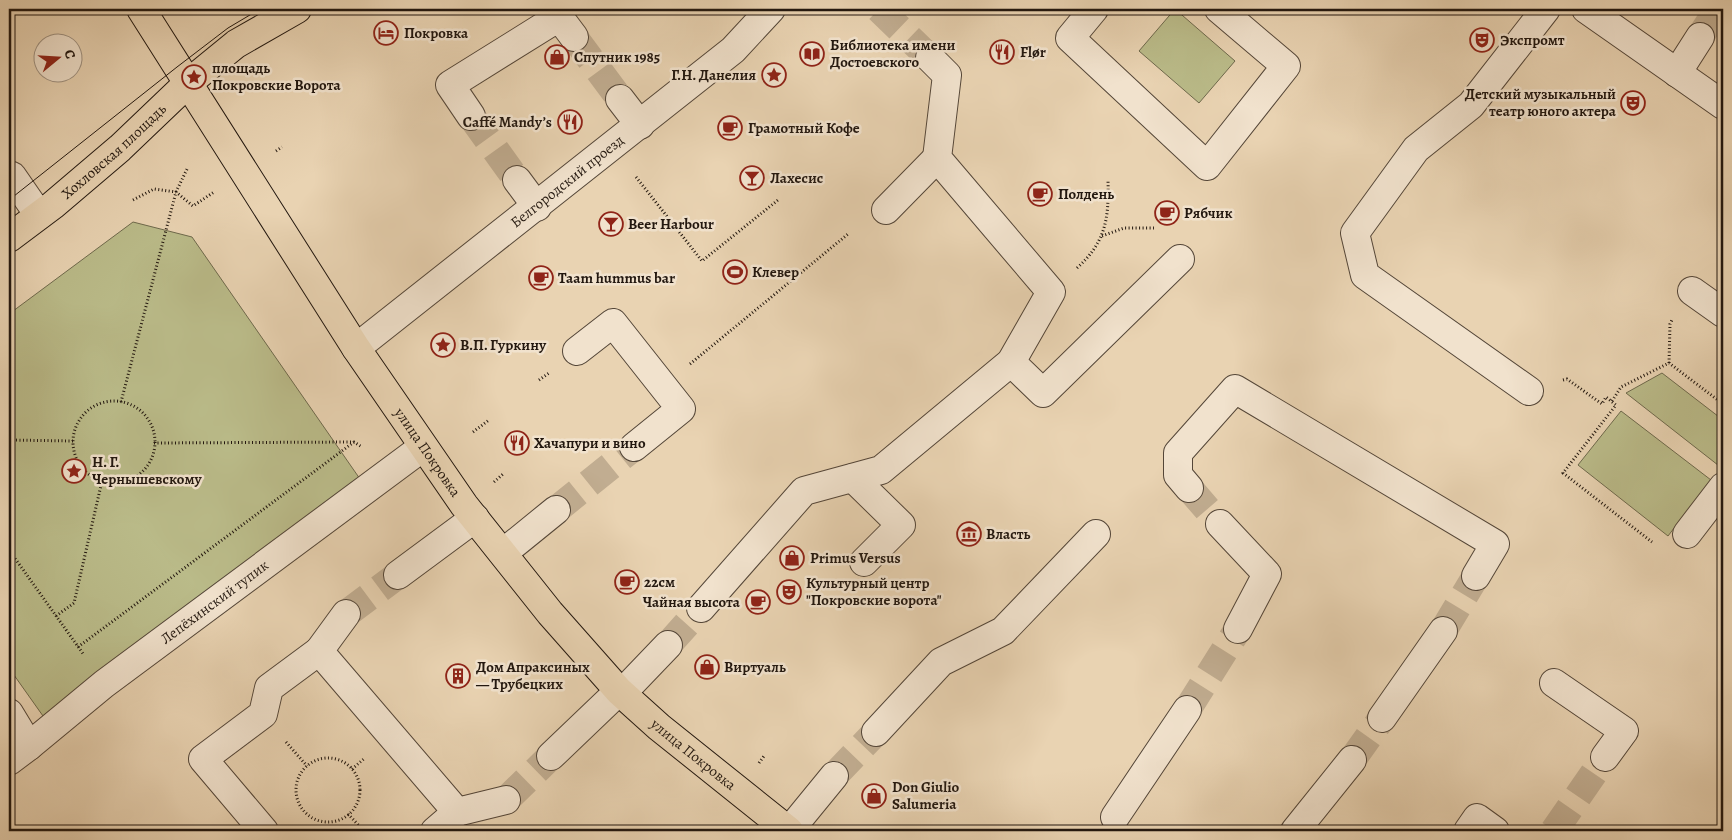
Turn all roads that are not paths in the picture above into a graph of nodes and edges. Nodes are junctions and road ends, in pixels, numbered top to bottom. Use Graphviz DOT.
graph roads {
  1 [pos="141,9"];
  2 [pos="297,9"];
  3 [pos="1094,9"];
  4 [pos="1219,9"];
  5 [pos="1546,9"];
  6 [pos="1586,9"];
  7 [pos="767,11"];
  8 [pos="574,37"];
  9 [pos="1700,37"];
  10 [pos="930,58"];
  11 [pos="1677,73"];
  12 [pos="188,84"];
  13 [pos="620,98"];
  14 [pos="1723,104"];
  15 [pos="471,116"];
  16 [pos="640,125"];
  17 [pos="937,158"];
  18 [pos="9,175"];
  19 [pos="517,180"];
  20 [pos="537,207"];
  21 [pos="886,210"];
  22 [pos="39,215"];
  23 [pos="9,238"];
  24 [pos="1180,259"];
  25 [pos="1692,291"];
  26 [pos="1723,313"];
  27 [pos="356,348"];
  28 [pos="577,351"];
  29 [pos="1011,362"];
  30 [pos="1529,392"];
  31 [pos="634,447"];
  32 [pos="423,448"];
  33 [pos="853,478"];
  34 [pos="1723,487"];
  35 [pos="1189,488"];
  36 [pos="556,510"];
  37 [pos="475,518"];
  38 [pos="1220,524"];
  39 [pos="1096,534"];
  40 [pos="1688,534"];
  41 [pos="503,553"];
  42 [pos="864,562"];
  43 [pos="398,575"];
  44 [pos="1476,576"];
  45 [pos="702,608"];
  46 [pos="346,614"];
  47 [pos="1238,628"];
  48 [pos="1443,632"];
  49 [pos="668,645"];
  50 [pos="319,651"];
  51 [pos="1554,683"];
  52 [pos="621,692"];
  53 [pos="1187,710"];
  54 [pos="9,713"];
  55 [pos="1382,718"];
  56 [pos="876,732"];
  57 [pos="19,754"];
  58 [pos="551,756"];
  59 [pos="1605,757"];
  60 [pos="1352,760"];
  61 [pos="834,776"];
  62 [pos="506,800"];
  63 [pos="457,812"];
  64 [pos="1115,817"];
  65 [pos="264,831"];
  66 [pos="435,831"];
  67 [pos="789,831"];
  68 [pos="1295,831"];
  69 [pos="1468,831"];
  70 [pos="1495,831"];
  1 -- 12 [label="main road, улица Покровка"];
  2 -- 12 [label="main road, Хохловская площадь"];
  3 -- 4 [label="street"];
  5 -- 30 [label="street"];
  6 -- 11 [label="street"];
  7 -- 16 [label="street, Белгородский проезд"];
  8 -- 15 [label="street"];
  9 -- 11 [label="street"];
  10 -- 17 [label="street"];
  11 -- 14 [label="street"];
  12 -- 22 [label="main road, Хохловская площадь"];
  12 -- 27 [label="main road, улица Покровка"];
  13 -- 16 [label="street"];
  16 -- 20 [label="street, Белгородский проезд"];
  17 -- 21 [label="street"];
  17 -- 29 [label="street"];
  18 -- 22 [label="street"];
  19 -- 20 [label="street"];
  20 -- 27 [label="street, Белгородский проезд"];
  22 -- 23 [label="main road, Хохловская площадь"];
  24 -- 29 [label="street"];
  25 -- 26 [label="street"];
  27 -- 32 [label="main road, улица Покровка"];
  28 -- 31 [label="street"];
  29 -- 33 [label="street"];
  32 -- 37 [label="main road, улица Покровка"];
  32 -- 57 [label="street, Лепёхинский тупик"];
  33 -- 42 [label="street"];
  33 -- 45 [label="street"];
  34 -- 40 [label="street"];
  35 -- 44 [label="street"];
  36 -- 41 [label="street"];
  37 -- 41 [label="main road, улица Покровка"];
  37 -- 43 [label="street"];
  38 -- 47 [label="street"];
  39 -- 56 [label="street"];
  41 -- 52 [label="main road, улица Покровка"];
  46 -- 50 [label="street"];
  48 -- 55 [label="street"];
  49 -- 52 [label="street"];
  50 -- 63 [label="street"];
  50 -- 65 [label="street"];
  51 -- 59 [label="street"];
  52 -- 58 [label="street"];
  52 -- 67 [label="main road, улица Покровка"];
  53 -- 64 [label="street"];
  54 -- 57 [label="street"];
  60 -- 68 [label="street"];
  61 -- 67 [label="street"];
  62 -- 63 [label="street"];
  63 -- 66 [label="street"];
  69 -- 70 [label="street"];
}
